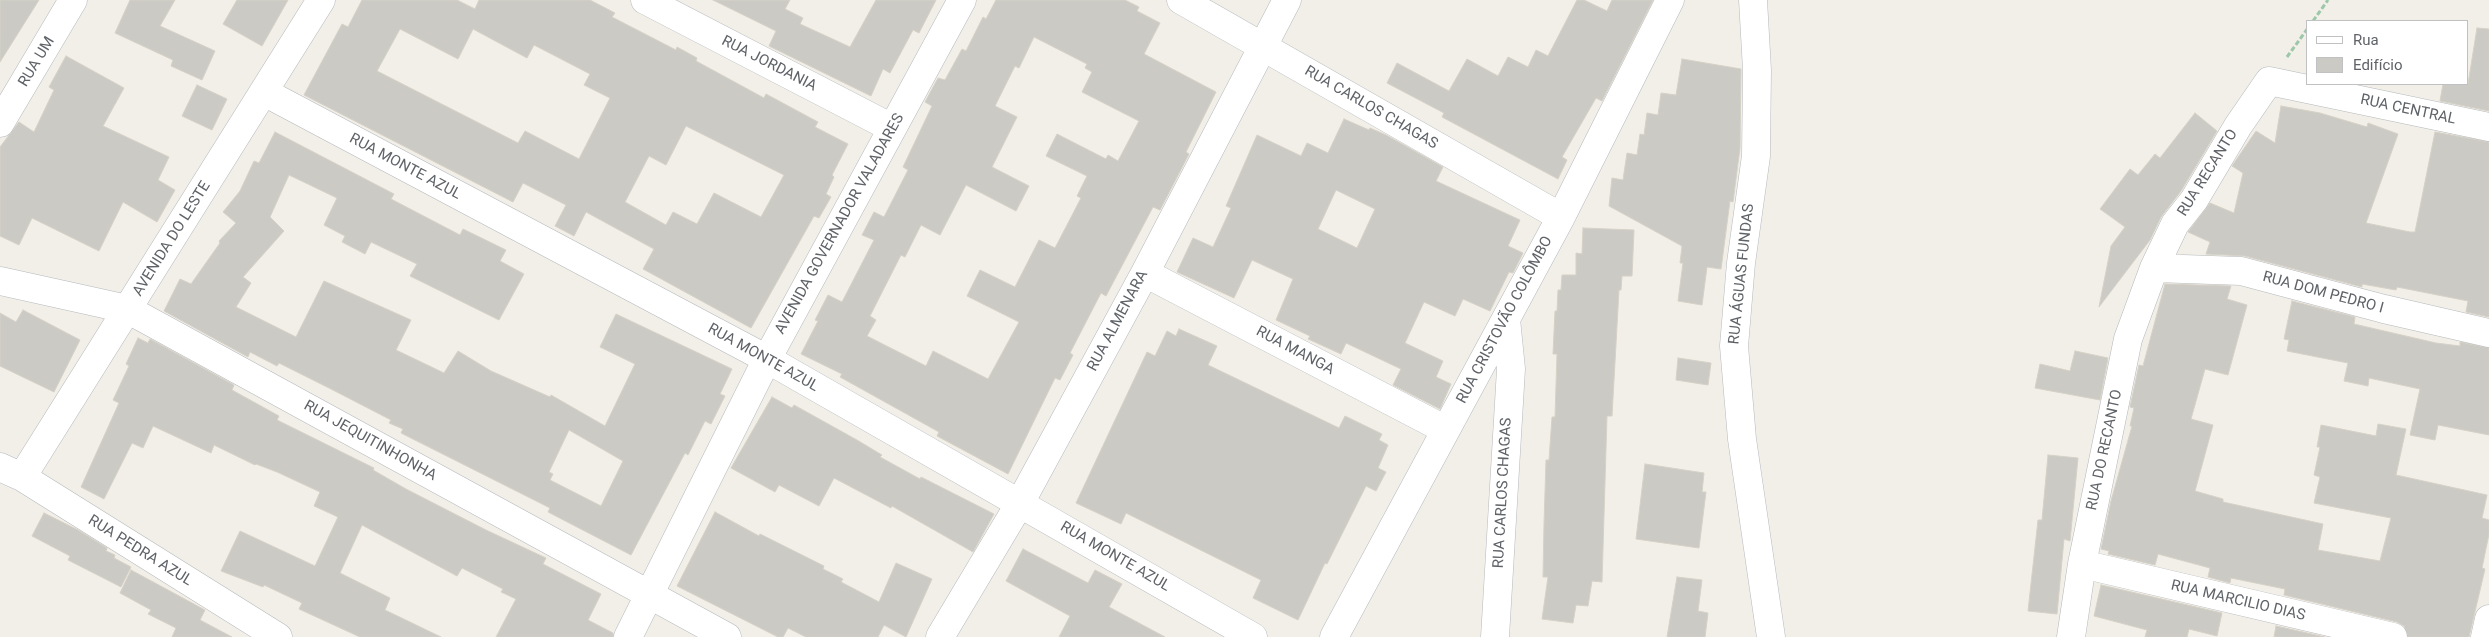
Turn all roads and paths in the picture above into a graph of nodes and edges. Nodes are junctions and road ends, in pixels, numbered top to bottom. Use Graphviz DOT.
graph roads {
  1 [pos="73,0"];
  2 [pos="321,0"];
  3 [pos="645,0"];
  4 [pos="962,0"];
  5 [pos="1181,0"];
  6 [pos="1287,0"];
  7 [pos="1670,0"];
  8 [pos="1753,0"];
  9 [pos="2328,0"];
  10 [pos="2314,20"];
  11 [pos="1263,46"];
  12 [pos="2269,82"];
  13 [pos="264,92"];
  14 [pos="0,123"];
  15 [pos="2489,127"];
  16 [pos="892,128"];
  17 [pos="1561,217"];
  18 [pos="2154,268"];
  19 [pos="1145,272"];
  20 [pos="0,281"];
  21 [pos="127,309"];
  22 [pos="1506,319"];
  23 [pos="2489,333"];
  24 [pos="767,359"];
  25 [pos="1446,430"];
  26 [pos="11,472"];
  27 [pos="1020,503"];
  28 [pos="2082,564"];
  29 [pos="649,594"];
  30 [pos="2489,619"];
  31 [pos="278,637"];
  32 [pos="628,637"];
  33 [pos="727,637"];
  34 [pos="940,637"];
  35 [pos="1253,637"];
  36 [pos="1334,637"];
  37 [pos="1495,637"];
  38 [pos="1771,637"];
  39 [pos="2071,637"];
  40 [pos="2393,637"];
  41 [pos="2485,637"];
  1 -- 14 [label="street, RUA UM"];
  2 -- 13 [label="street, AVENIDA DO LESTE"];
  3 -- 16 [label="street, RUA JORDANIA"];
  4 -- 16 [label="street, AVENIDA GOVERNADOR VALADARES"];
  5 -- 11 [label="street, RUA CARLOS CHAGAS"];
  6 -- 11 [label="street, RUA ALMENARA"];
  7 -- 17 [label="street, RUA CRISTOVÃO COLÔMBO"];
  8 -- 38 [label="street, RUA ÁGUAS FUNDAS"];
  9 -- 10 [label="path"];
  11 -- 17 [label="street, RUA CARLOS CHAGAS"];
  11 -- 19 [label="street, RUA ALMENARA"];
  12 -- 15 [label="street, RUA CENTRAL"];
  12 -- 18 [label="street, RUA RECANTO"];
  13 -- 21 [label="street, AVENIDA DO LESTE"];
  13 -- 24 [label="street, RUA MONTE AZUL"];
  16 -- 24 [label="street, AVENIDA GOVERNADOR VALADARES"];
  17 -- 22 [label="street, RUA CRISTOVÃO COLÔMBO"];
  18 -- 23 [label="street, RUA DOM PEDRO I"];
  18 -- 28 [label="street, RUA DO RECANTO"];
  19 -- 25 [label="street, RUA MANGA"];
  19 -- 27 [label="street, RUA ALMENARA"];
  20 -- 21 [label="street, RUA JEQUITINHONHA"];
  21 -- 26 [label="street, AVENIDA DO LESTE"];
  21 -- 29 [label="street, RUA JEQUITINHONHA"];
  22 -- 25 [label="street, RUA CRISTOVÃO COLÔMBO"];
  22 -- 37 [label="street, RUA CARLOS CHAGAS"];
  24 -- 27 [label="street, RUA MONTE AZUL"];
  24 -- 29 [label="street, AVENIDA GOVERNADOR VALADARES"];
  25 -- 36 [label="street, RUA CRISTOVÃO COLÔMBO"];
  26 -- 31 [label="street, RUA PEDRA AZUL"];
  27 -- 34 [label="street, RUA ALMENARA"];
  27 -- 35 [label="street, RUA MONTE AZUL"];
  28 -- 39 [label="street, RUA DO RECANTO"];
  28 -- 40 [label="street, RUA MARCILIO DIAS"];
  29 -- 32 [label="street, AVENIDA GOVERNADOR VALADARES"];
  29 -- 33 [label="street, RUA JEQUITINHONHA"];
  30 -- 41 [label="street"];
}
